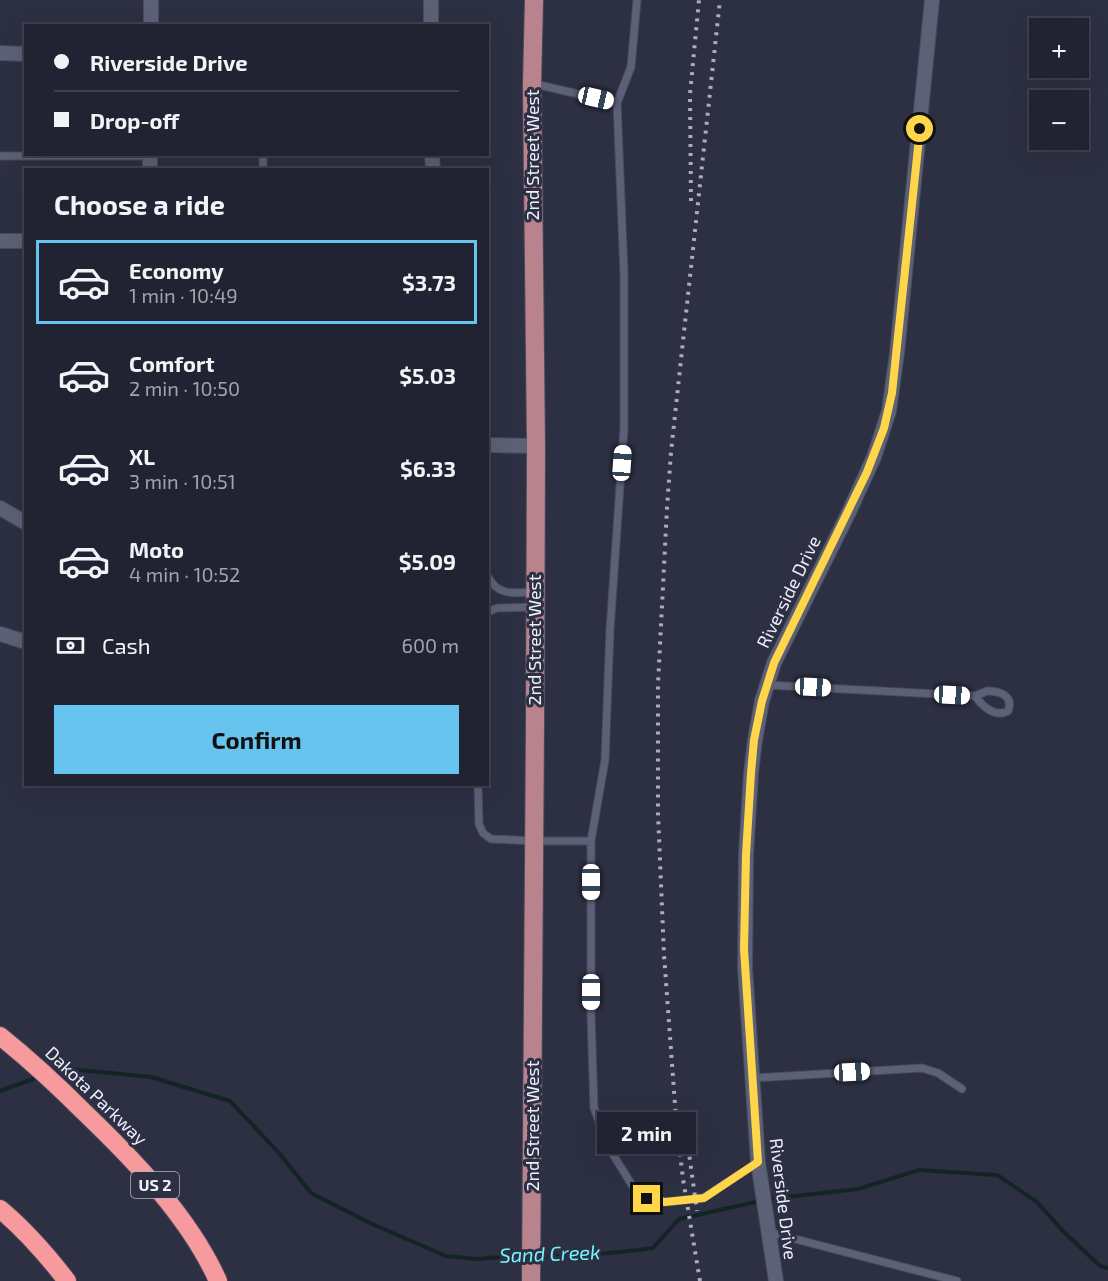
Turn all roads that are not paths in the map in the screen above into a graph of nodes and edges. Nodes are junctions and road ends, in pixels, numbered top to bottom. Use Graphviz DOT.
graph roads {
  1 [pos="151,0"];
  2 [pos="431,0"];
  3 [pos="534,0"];
  4 [pos="637,0"];
  5 [pos="932,0"];
  6 [pos="151,24"];
  7 [pos="431,24"];
  8 [pos="0,54"];
  9 [pos="24,54"];
  10 [pos="532,84"];
  11 [pos="617,103"];
  12 [pos="0,156"];
  13 [pos="150,160"];
  14 [pos="0,241"];
  15 [pos="24,241"];
  16 [pos="489,445"];
  17 [pos="536,446"];
  18 [pos="0,508"];
  19 [pos="24,522"];
  20 [pos="489,579"];
  21 [pos="536,600"];
  22 [pos="489,612"];
  23 [pos="0,634"];
  24 [pos="24,641"];
  25 [pos="767,685"];
  26 [pos="975,696"];
  27 [pos="478,786"];
  28 [pos="535,841"];
  29 [pos="591,841"];
  30 [pos="0,1036"];
  31 [pos="752,1078"];
  32 [pos="962,1089"];
  33 [pos="758,1162"];
  34 [pos="0,1209"];
  35 [pos="768,1232"];
  36 [pos="67,1281"];
  37 [pos="218,1281"];
  38 [pos="531,1281"];
  39 [pos="776,1281"];
  40 [pos="957,1281"];
  1 -- 6 [label="street"];
  2 -- 7 [label="street"];
  3 -- 10 [label="main road, 2nd Street West"];
  4 -- 11 [label="lane"];
  5 -- 25 [label="street, Riverside Drive"];
  8 -- 9 [label="street"];
  10 -- 11 [label="lane"];
  10 -- 17 [label="main road, 2nd Street West"];
  11 -- 29 [label="lane"];
  12 -- 13 [label="lane"];
  14 -- 15 [label="street"];
  16 -- 17 [label="street"];
  17 -- 21 [label="main road, 2nd Street West"];
  18 -- 19 [label="street"];
  20 -- 21 [label="lane"];
  21 -- 22 [label="lane"];
  21 -- 28 [label="main road, 2nd Street West"];
  23 -- 24 [label="street"];
  25 -- 26 [label="lane"];
  25 -- 31 [label="street, Riverside Drive"];
  26 -- 26 [label="lane"];
  27 -- 28 [label="lane"];
  28 -- 29 [label="lane"];
  28 -- 38 [label="main road, 2nd Street West"];
  29 -- 33 [label="lane"];
  30 -- 37 [label="highway, Dakota Parkway / US 2"];
  31 -- 32 [label="lane"];
  31 -- 33 [label="street, Riverside Drive"];
  33 -- 35 [label="street, Riverside Drive"];
  34 -- 36 [label="highway"];
  35 -- 39 [label="street, Riverside Drive"];
  35 -- 40 [label="lane"];
}
